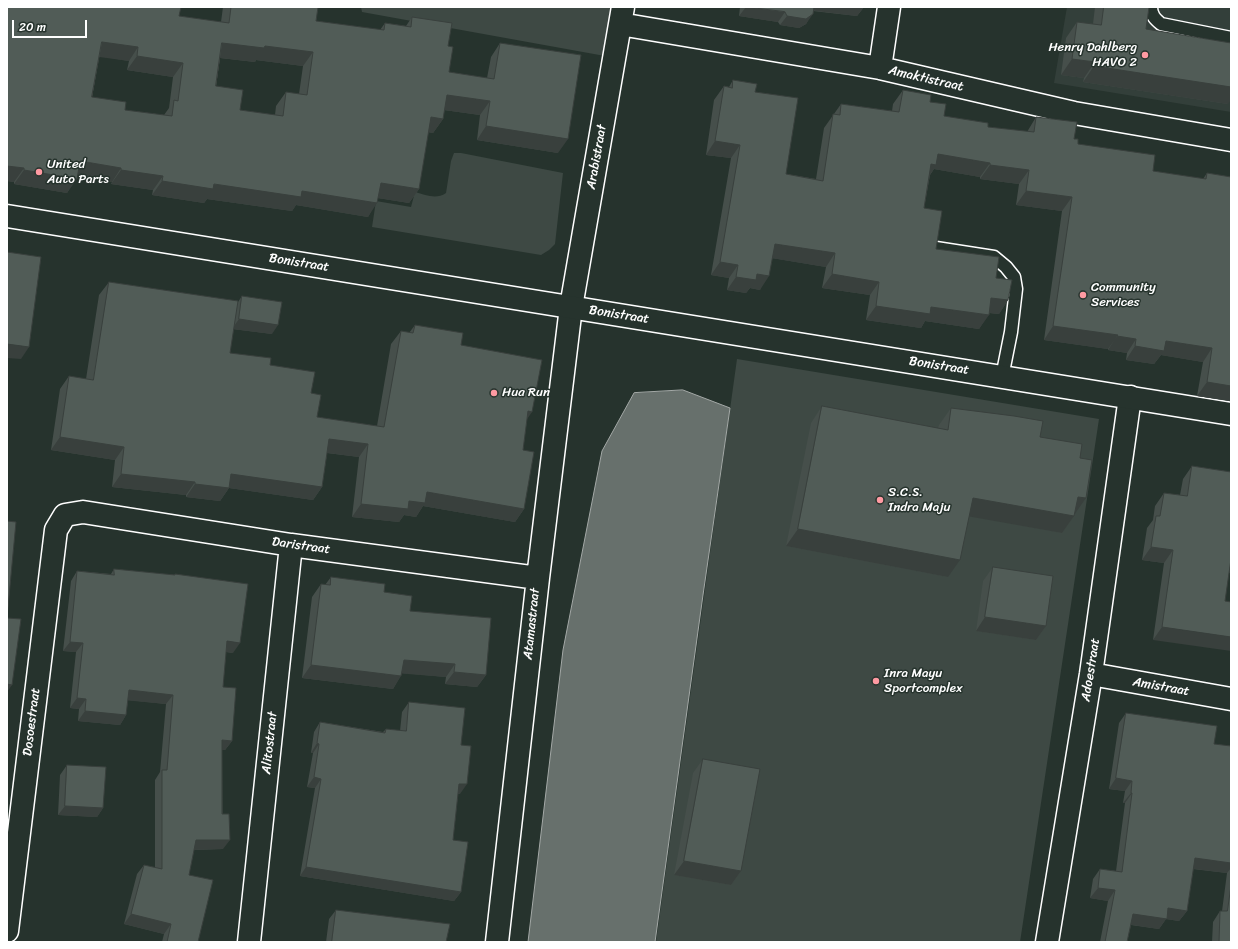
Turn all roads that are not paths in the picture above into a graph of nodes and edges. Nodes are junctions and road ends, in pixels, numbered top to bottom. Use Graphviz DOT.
graph roads {
  1 [pos="889,7"];
  2 [pos="1151,7"];
  3 [pos="622,16"];
  4 [pos="1231,38"];
  5 [pos="880,68"];
  6 [pos="1231,140"];
  7 [pos="7,216"];
  8 [pos="936,248"];
  9 [pos="571,307"];
  10 [pos="1002,377"];
  11 [pos="1130,397"];
  12 [pos="1231,414"];
  13 [pos="65,515"];
  14 [pos="291,545"];
  15 [pos="538,578"];
  16 [pos="1091,674"];
  17 [pos="1231,699"];
  18 [pos="7,931"];
  19 [pos="249,942"];
  20 [pos="496,942"];
  21 [pos="1047,942"];
  1 -- 5 [label="street"];
  2 -- 4 [label="lane"];
  3 -- 5 [label="street, Amaktistraat"];
  3 -- 9 [label="street, Arabistraat"];
  5 -- 6 [label="street, Amaktistraat"];
  7 -- 9 [label="street, Bonistraat"];
  8 -- 10 [label="lane"];
  9 -- 10 [label="street, Bonistraat"];
  9 -- 15 [label="street, Atamastraat"];
  10 -- 11 [label="street, Bonistraat"];
  11 -- 12 [label="street, Bonistraat"];
  11 -- 16 [label="street, Adoestraat"];
  13 -- 14 [label="street, Daristraat"];
  13 -- 18 [label="street, Dosoestraat"];
  14 -- 15 [label="street, Daristraat"];
  14 -- 19 [label="street, Alitostraat"];
  15 -- 20 [label="street, Atamastraat"];
  16 -- 17 [label="street, Amistraat"];
  16 -- 21 [label="street, Adoestraat"];
}
